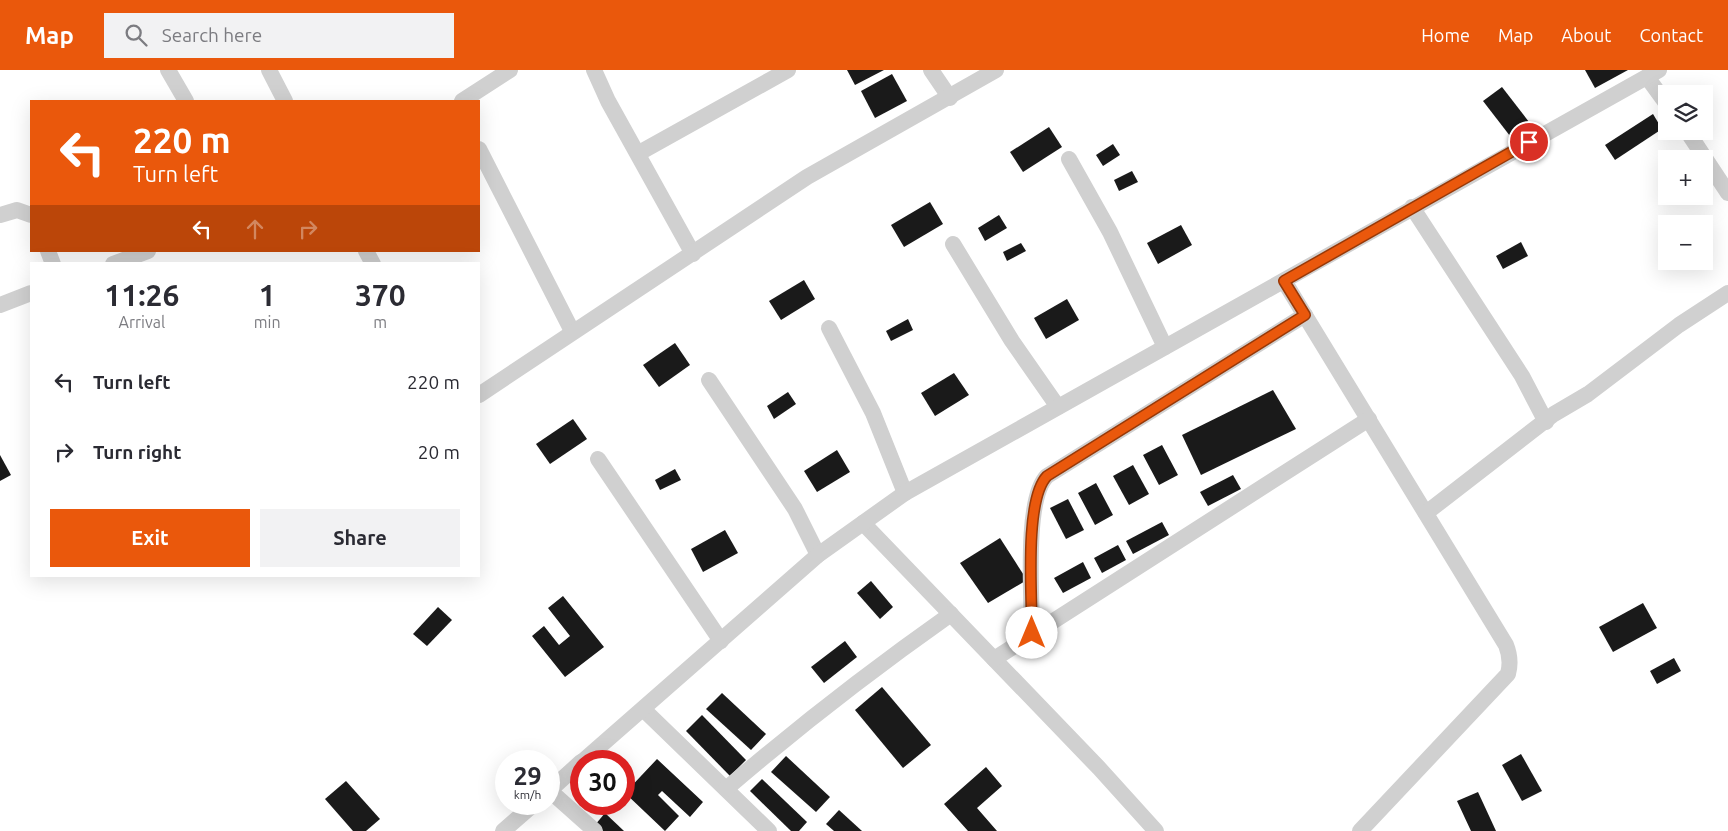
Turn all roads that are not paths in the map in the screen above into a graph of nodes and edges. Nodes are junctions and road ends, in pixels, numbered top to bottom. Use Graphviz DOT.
graph roads {
  1 [pos="168,70"];
  2 [pos="268,70"];
  3 [pos="510,70"];
  4 [pos="594,70"];
  5 [pos="788,70"];
  6 [pos="931,70"];
  7 [pos="996,70"];
  8 [pos="1653,73"];
  9 [pos="766,75"];
  10 [pos="1658,85"];
  11 [pos="950,98"];
  12 [pos="185,100"];
  13 [pos="284,100"];
  14 [pos="464,100"];
  15 [pos="1693,140"];
  16 [pos="480,151"];
  17 [pos="638,153"];
  18 [pos="1069,159"];
  19 [pos="1728,194"];
  20 [pos="1412,208"];
  21 [pos="0,215"];
  22 [pos="30,215"];
  23 [pos="953,244"];
  24 [pos="145,252"];
  25 [pos="693,254"];
  26 [pos="118,262"];
  27 [pos="1284,281"];
  28 [pos="30,293"];
  29 [pos="1728,293"];
  30 [pos="0,305"];
  31 [pos="1305,315"];
  32 [pos="829,328"];
  33 [pos="572,331"];
  34 [pos="1166,347"];
  35 [pos="709,380"];
  36 [pos="480,394"];
  37 [pos="1058,407"];
  38 [pos="1369,419"];
  39 [pos="1546,422"];
  40 [pos="598,459"];
  41 [pos="906,492"];
  42 [pos="1426,512"];
  43 [pos="863,523"];
  44 [pos="818,555"];
  45 [pos="951,614"];
  46 [pos="1032,633"];
  47 [pos="721,641"];
  48 [pos="994,659"];
  49 [pos="643,709"];
  50 [pos="596,750"];
  51 [pos="570,772"];
  52 [pos="560,781"];
  53 [pos="726,789"];
  54 [pos="560,800"];
  55 [pos="521,815"];
  56 [pos="503,831"];
  57 [pos="595,831"];
  58 [pos="769,831"];
  59 [pos="1156,831"];
  60 [pos="1360,831"];
  1 -- 12 [label="street"];
  2 -- 13 [label="street"];
  3 -- 14 [label="street"];
  4 -- 17 [label="street"];
  5 -- 9 [label="street"];
  6 -- 11 [label="street"];
  7 -- 11 [label="street"];
  8 -- 10 [label="street"];
  8 -- 20 [label="street"];
  9 -- 17 [label="street"];
  11 -- 25 [label="street"];
  15 -- 19 [label="street"];
  16 -- 33 [label="street"];
  17 -- 25 [label="street"];
  18 -- 34 [label="street"];
  20 -- 27 [label="street"];
  20 -- 39 [label="street"];
  21 -- 22 [label="street"];
  23 -- 37 [label="street"];
  24 -- 26 [label="street"];
  25 -- 33 [label="street"];
  27 -- 31 [label="street"];
  27 -- 34 [label="street"];
  28 -- 30 [label="street"];
  29 -- 39 [label="street"];
  31 -- 38 [label="street"];
  31 -- 46 [label="street"];
  32 -- 41 [label="street"];
  33 -- 36 [label="street"];
  34 -- 37 [label="street"];
  35 -- 44 [label="street"];
  37 -- 41 [label="street"];
  38 -- 42 [label="street"];
  38 -- 46 [label="street"];
  39 -- 42 [label="street"];
  40 -- 47 [label="street"];
  41 -- 43 [label="street"];
  42 -- 60 [label="street"];
  43 -- 44 [label="street"];
  43 -- 45 [label="street"];
  44 -- 47 [label="street"];
  45 -- 48 [label="street"];
  45 -- 53 [label="street"];
  46 -- 48 [label="street"];
  47 -- 49 [label="street"];
  48 -- 59 [label="street"];
  49 -- 50 [label="street"];
  49 -- 53 [label="street"];
  51 -- 52 [label="street"];
  53 -- 58 [label="street"];
  54 -- 57 [label="street"];
  55 -- 56 [label="street"];
}
